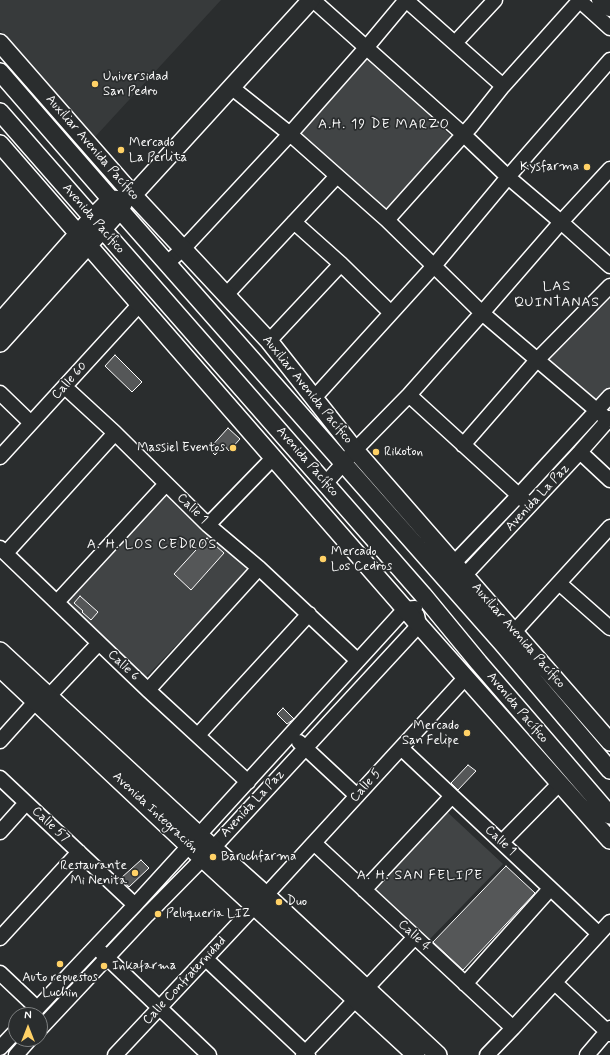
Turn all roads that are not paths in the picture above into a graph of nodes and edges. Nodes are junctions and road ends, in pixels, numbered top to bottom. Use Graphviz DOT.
graph roads {
  1 [pos="312,0"];
  2 [pos="406,0"];
  3 [pos="495,0"];
  4 [pos="580,0"];
  5 [pos="599,0"];
  6 [pos="610,9"];
  7 [pos="610,28"];
  8 [pos="0,43"];
  9 [pos="455,44"];
  10 [pos="366,48"];
  11 [pos="610,60"];
  12 [pos="0,72"];
  13 [pos="503,86"];
  14 [pos="231,87"];
  15 [pos="0,112"];
  16 [pos="290,134"];
  17 [pos="463,134"];
  18 [pos="2,149"];
  19 [pos="610,169"];
  20 [pos="337,176"];
  21 [pos="508,177"];
  22 [pos="122,201"];
  23 [pos="387,220"];
  24 [pos="294,222"];
  25 [pos="561,222"];
  26 [pos="97,224"];
  27 [pos="83,240"];
  28 [pos="183,248"];
  29 [pos="167,263"];
  30 [pos="341,264"];
  31 [pos="610,266"];
  32 [pos="433,267"];
  33 [pos="610,286"];
  34 [pos="226,295"];
  35 [pos="139,305"];
  36 [pos="391,313"];
  37 [pos="482,313"];
  38 [pos="0,322"];
  39 [pos="269,341"];
  40 [pos="0,343"];
  41 [pos="538,360"];
  42 [pos="65,386"];
  43 [pos="0,393"];
  44 [pos="409,395"];
  45 [pos="610,396"];
  46 [pos="314,398"];
  47 [pos="597,410"];
  48 [pos="609,419"];
  49 [pos="31,423"];
  50 [pos="115,433"];
  51 [pos="463,445"];
  52 [pos="355,450"];
  53 [pos="580,452"];
  54 [pos="0,457"];
  55 [pos="274,458"];
  56 [pos="343,463"];
  57 [pos="610,480"];
  58 [pos="166,484"];
  59 [pos="325,484"];
  60 [pos="520,495"];
  61 [pos="530,506"];
  62 [pos="208,525"];
  63 [pos="610,527"];
  64 [pos="3,551"];
  65 [pos="453,564"];
  66 [pos="259,568"];
  67 [pos="464,576"];
  68 [pos="559,583"];
  69 [pos="57,602"];
  70 [pos="414,604"];
  71 [pos="309,614"];
  72 [pos="419,625"];
  73 [pos="610,628"];
  74 [pos="514,632"];
  75 [pos="99,643"];
  76 [pos="0,650"];
  77 [pos="357,660"];
  78 [pos="0,668"];
  79 [pos="466,677"];
  80 [pos="148,690"];
  81 [pos="43,698"];
  82 [pos="198,735"];
  83 [pos="290,735"];
  84 [pos="608,735"];
  85 [pos="0,741"];
  86 [pos="305,748"];
  87 [pos="401,748"];
  88 [pos="610,770"];
  89 [pos="0,778"];
  90 [pos="248,782"];
  91 [pos="560,783"];
  92 [pos="357,796"];
  93 [pos="452,796"];
  94 [pos="26,803"];
  95 [pos="610,815"];
  96 [pos="0,832"];
  97 [pos="610,840"];
  98 [pos="502,842"];
  99 [pos="314,843"];
  100 [pos="190,846"];
  101 [pos="79,852"];
  102 [pos="208,853"];
  103 [pos="550,889"];
  104 [pos="364,890"];
  105 [pos="261,900"];
  106 [pos="135,905"];
  107 [pos="610,922"];
  108 [pos="599,934"];
  109 [pos="415,937"];
  110 [pos="0,938"];
  111 [pos="96,946"];
  112 [pos="107,957"];
  113 [pos="206,959"];
  114 [pos="0,973"];
  115 [pos="555,983"];
  116 [pos="465,984"];
  117 [pos="361,993"];
  118 [pos="30,1007"];
  119 [pos="39,1007"];
  120 [pos="160,1008"];
  121 [pos="48,1020"];
  122 [pos="513,1028"];
  123 [pos="609,1031"];
  124 [pos="8,1040"];
  125 [pos="23,1047"];
  126 [pos="0,1048"];
  127 [pos="306,1054"];
  128 [pos="16,1055"];
  129 [pos="115,1055"];
  130 [pos="209,1055"];
  131 [pos="416,1055"];
  132 [pos="438,1055"];
  133 [pos="487,1055"];
  134 [pos="587,1055"];
  1 -- 10 [label="street"];
  1 -- 14 [label="main road"];
  2 -- 9 [label="street"];
  2 -- 10 [label="street"];
  3 -- 9 [label="street"];
  4 -- 7 [label="street"];
  4 -- 13 [label="street"];
  5 -- 6 [label="street"];
  8 -- 22 [label="main road, Auxiliar Avenida Pacífico"];
  9 -- 13 [label="street"];
  10 -- 16 [label="street"];
  10 -- 17 [label="street"];
  11 -- 21 [label="street"];
  12 -- 22 [label="main road, Avenida Pacífico"];
  13 -- 17 [label="street"];
  14 -- 16 [label="street"];
  14 -- 22 [label="main road"];
  15 -- 26 [label="main road, Avenida Pacífico"];
  16 -- 20 [label="street"];
  16 -- 28 [label="street"];
  17 -- 21 [label="street"];
  17 -- 23 [label="street"];
  18 -- 27 [label="main road"];
  19 -- 25 [label="street"];
  20 -- 23 [label="street"];
  20 -- 24 [label="street"];
  21 -- 25 [label="street"];
  21 -- 32 [label="street"];
  22 -- 26 [label="main road"];
  22 -- 28 [label="main road, Auxiliar Avenida Pacífico"];
  22 -- 29 [label="main road, Avenida Pacífico"];
  23 -- 32 [label="street"];
  24 -- 30 [label="street"];
  24 -- 34 [label="street"];
  25 -- 31 [label="street"];
  25 -- 37 [label="street"];
  26 -- 27 [label="main road"];
  26 -- 59 [label="main road, Avenida Pacífico"];
  27 -- 35 [label="main road"];
  27 -- 38 [label="main road"];
  27 -- 40 [label="main road"];
  28 -- 29 [label="street"];
  28 -- 34 [label="main road, Auxiliar Avenida Pacífico"];
  29 -- 56 [label="main road, Avenida Pacífico"];
  30 -- 36 [label="street"];
  30 -- 39 [label="street"];
  32 -- 36 [label="street"];
  32 -- 37 [label="street"];
  33 -- 41 [label="street"];
  34 -- 39 [label="main road, Auxiliar Avenida Pacífico"];
  35 -- 42 [label="street, Calle 60"];
  35 -- 55 [label="main road"];
  36 -- 46 [label="street"];
  37 -- 41 [label="street"];
  37 -- 44 [label="street"];
  39 -- 46 [label="main road, Auxiliar Avenida Pacífico"];
  41 -- 47 [label="street"];
  41 -- 51 [label="street"];
  42 -- 49 [label="street, Calle 60"];
  42 -- 50 [label="street, Calle 1"];
  43 -- 49 [label="street"];
  44 -- 51 [label="street"];
  44 -- 52 [label="street"];
  45 -- 47 [label="street"];
  46 -- 52 [label="main road, Auxiliar Avenida Pacífico"];
  47 -- 48 [label="street"];
  47 -- 60 [label="street"];
  48 -- 53 [label="street, Avenida La Paz"];
  49 -- 54 [label="street, Calle 60"];
  50 -- 58 [label="street, Calle 1"];
  50 -- 64 [label="street"];
  51 -- 60 [label="street"];
  52 -- 56 [label="street"];
  52 -- 65 [label="main road, Auxiliar Avenida Pacífico"];
  53 -- 57 [label="street"];
  53 -- 61 [label="street, Avenida La Paz"];
  55 -- 62 [label="street"];
  55 -- 70 [label="main road"];
  56 -- 59 [label="street"];
  56 -- 88 [label="main road, Avenida Pacífico"];
  58 -- 62 [label="street, Calle 1"];
  58 -- 69 [label="street"];
  59 -- 70 [label="main road, Avenida Pacífico"];
  60 -- 61 [label="street"];
  60 -- 65 [label="street"];
  61 -- 67 [label="street, Avenida La Paz"];
  62 -- 66 [label="street, Calle 1"];
  63 -- 68 [label="street"];
  64 -- 69 [label="street, Calle 6"];
  65 -- 67 [label="main road, Auxiliar Avenida Pacífico"];
  66 -- 71 [label="street, Calle 1"];
  66 -- 80 [label="street"];
  67 -- 74 [label="main road, Auxiliar Avenida Pacífico"];
  68 -- 73 [label="street"];
  68 -- 74 [label="street"];
  69 -- 75 [label="street, Calle 6"];
  70 -- 72 [label="main road"];
  70 -- 77 [label="street"];
  70 -- 95 [label="main road, Avenida Pacífico"];
  71 -- 77 [label="street, Calle 1"];
  71 -- 82 [label="street"];
  72 -- 79 [label="main road"];
  72 -- 86 [label="street, Avenida La Paz"];
  74 -- 84 [label="main road, Auxiliar Avenida Pacífico"];
  75 -- 80 [label="street, Calle 6"];
  75 -- 81 [label="street"];
  76 -- 81 [label="main road"];
  77 -- 83 [label="street"];
  78 -- 81 [label="main road"];
  79 -- 87 [label="street, Calle 5"];
  79 -- 91 [label="main road"];
  80 -- 82 [label="street, Calle 6"];
  81 -- 85 [label="street"];
  81 -- 100 [label="main road, Avenida Integración"];
  82 -- 90 [label="street, Calle 6"];
  83 -- 86 [label="street"];
  83 -- 90 [label="street"];
  86 -- 92 [label="street"];
  86 -- 102 [label="street, Avenida La Paz"];
  87 -- 92 [label="street, Calle 5"];
  87 -- 93 [label="street, Calle 1"];
  89 -- 94 [label="street, Calle 57"];
  90 -- 100 [label="street"];
  91 -- 97 [label="main road"];
  91 -- 98 [label="street"];
  92 -- 99 [label="street, Calle 5"];
  93 -- 98 [label="street, Calle 1"];
  93 -- 104 [label="street"];
  94 -- 96 [label="street"];
  94 -- 101 [label="street, Calle 57"];
  98 -- 103 [label="street, Calle 1"];
  99 -- 104 [label="street, Calle 4"];
  99 -- 105 [label="street, Calle 5"];
  100 -- 102 [label="main road, Avenida Integración"];
  100 -- 106 [label="street"];
  101 -- 106 [label="street, Calle 57"];
  101 -- 110 [label="street"];
  102 -- 105 [label="main road, Avenida Integración"];
  102 -- 112 [label="street, Avenida La Paz"];
  103 -- 108 [label="street, Calle 1"];
  103 -- 116 [label="street"];
  104 -- 109 [label="street, Calle 4"];
  105 -- 113 [label="street, Calle Confraternidad"];
  105 -- 117 [label="main road, Avenida Integración"];
  106 -- 111 [label="street"];
  107 -- 108 [label="street"];
  108 -- 115 [label="street"];
  109 -- 116 [label="street, Calle 4"];
  109 -- 117 [label="street"];
  111 -- 112 [label="street"];
  111 -- 119 [label="street"];
  112 -- 120 [label="street"];
  112 -- 121 [label="street, Avenida La Paz"];
  113 -- 120 [label="street, Calle Confraternidad"];
  113 -- 127 [label="street"];
  114 -- 118 [label="street"];
  115 -- 122 [label="street"];
  115 -- 123 [label="street"];
  116 -- 122 [label="street, Calle 4"];
  117 -- 127 [label="street"];
  117 -- 131 [label="main road, Avenida Integración"];
  117 -- 132 [label="main road"];
  120 -- 129 [label="street, Calle Confraternidad"];
  120 -- 130 [label="street"];
  122 -- 133 [label="street"];
  123 -- 134 [label="street"];
  124 -- 126 [label="street"];
  125 -- 128 [label="street"];
}
